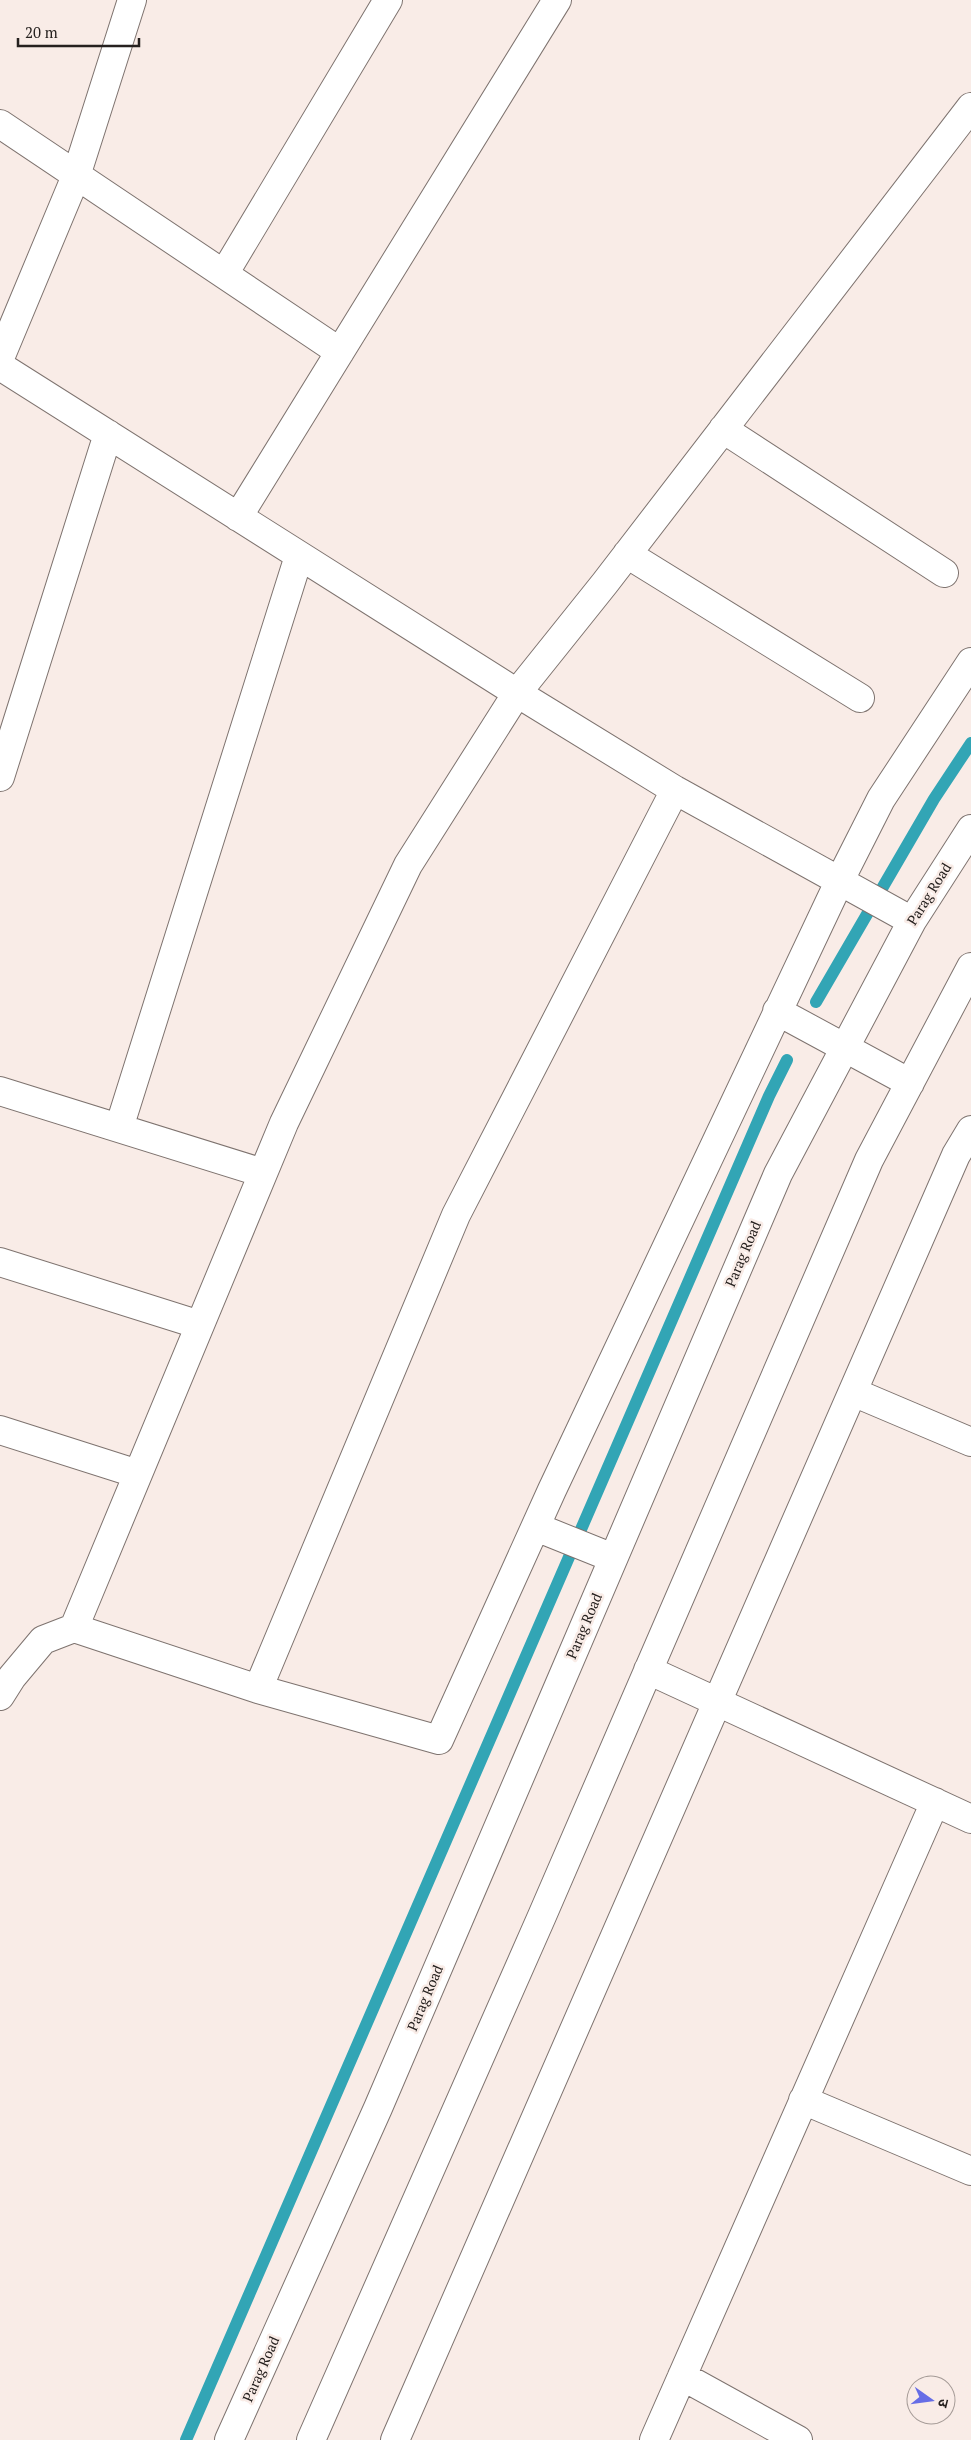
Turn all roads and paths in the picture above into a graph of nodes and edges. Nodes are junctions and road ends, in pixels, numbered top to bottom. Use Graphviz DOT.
graph roads {
  1 [pos="132,0"];
  2 [pos="388,0"];
  3 [pos="557,0"];
  4 [pos="971,107"];
  5 [pos="0,124"];
  6 [pos="76,176"];
  7 [pos="224,274"];
  8 [pos="340,352"];
  9 [pos="0,358"];
  10 [pos="0,366"];
  11 [pos="723,429"];
  12 [pos="108,434"];
  13 [pos="238,517"];
  14 [pos="627,554"];
  15 [pos="299,556"];
  16 [pos="944,573"];
  17 [pos="971,662"];
  18 [pos="517,693"];
  19 [pos="860,698"];
  20 [pos="0,777"];
  21 [pos="675,790"];
  22 [pos="971,829"];
  23 [pos="839,882"];
  24 [pos="912,921"];
  25 [pos="971,967"];
  26 [pos="777,1011"];
  27 [pos="844,1048"];
  28 [pos="910,1083"];
  29 [pos="0,1091"];
  30 [pos="119,1128"];
  31 [pos="971,1130"];
  32 [pos="264,1172"];
  33 [pos="0,1262"];
  34 [pos="200,1325"];
  35 [pos="853,1392"];
  36 [pos="0,1430"];
  37 [pos="971,1442"];
  38 [pos="138,1474"];
  39 [pos="536,1527"];
  40 [pos="613,1558"];
  41 [pos="74,1628"];
  42 [pos="648,1670"];
  43 [pos="258,1689"];
  44 [pos="0,1696"];
  45 [pos="718,1702"];
  46 [pos="935,1802"];
  47 [pos="971,1819"];
  48 [pos="803,2100"];
  49 [pos="971,2170"];
  50 [pos="682,2376"];
  51 [pos="229,2440"];
  52 [pos="311,2440"];
  53 [pos="395,2440"];
  54 [pos="654,2440"];
  55 [pos="798,2440"];
  1 -- 6 [label="street"];
  2 -- 7 [label="street"];
  3 -- 8 [label="street"];
  4 -- 11 [label="street"];
  5 -- 6 [label="street"];
  6 -- 7 [label="street"];
  6 -- 9 [label="street"];
  7 -- 8 [label="street"];
  8 -- 13 [label="street"];
  10 -- 12 [label="street"];
  11 -- 14 [label="street"];
  11 -- 16 [label="street"];
  12 -- 13 [label="street"];
  12 -- 20 [label="street"];
  13 -- 15 [label="street"];
  14 -- 18 [label="street"];
  14 -- 19 [label="street"];
  15 -- 18 [label="street"];
  15 -- 30 [label="street"];
  17 -- 23 [label="street"];
  18 -- 21 [label="street"];
  18 -- 32 [label="street"];
  21 -- 23 [label="street"];
  21 -- 43 [label="street"];
  22 -- 24 [label="street, Parag Road"];
  23 -- 24 [label="street"];
  23 -- 26 [label="street"];
  24 -- 27 [label="street, Parag Road"];
  25 -- 28 [label="street"];
  26 -- 27 [label="street"];
  26 -- 39 [label="street"];
  27 -- 28 [label="street"];
  27 -- 40 [label="street, Parag Road"];
  28 -- 42 [label="street"];
  29 -- 30 [label="street"];
  30 -- 32 [label="street"];
  31 -- 35 [label="street"];
  32 -- 34 [label="street"];
  33 -- 34 [label="street"];
  34 -- 38 [label="street"];
  35 -- 37 [label="street"];
  35 -- 45 [label="street"];
  36 -- 38 [label="street"];
  38 -- 41 [label="street"];
  39 -- 40 [label="street"];
  39 -- 43 [label="street"];
  40 -- 51 [label="street, Parag Road"];
  41 -- 43 [label="street"];
  41 -- 44 [label="street"];
  42 -- 45 [label="street"];
  42 -- 52 [label="street"];
  45 -- 46 [label="street"];
  45 -- 53 [label="street"];
  46 -- 47 [label="street"];
  46 -- 48 [label="street"];
  48 -- 49 [label="street"];
  48 -- 50 [label="street"];
  50 -- 54 [label="street"];
  50 -- 55 [label="street"];
}
